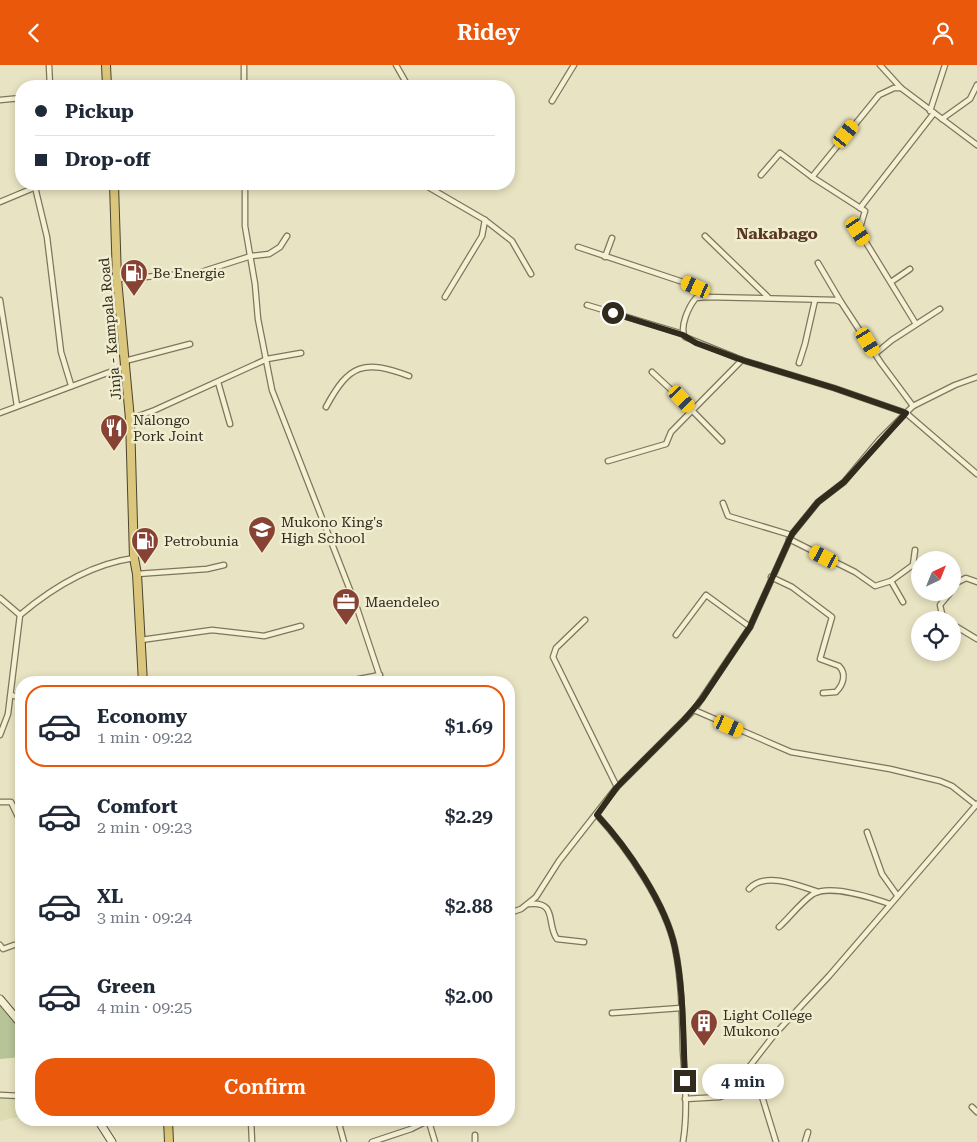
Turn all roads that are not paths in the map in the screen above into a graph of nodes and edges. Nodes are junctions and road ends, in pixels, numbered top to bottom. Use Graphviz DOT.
graph roads {
  1 [pos="49,65"];
  2 [pos="106,65"];
  3 [pos="244,65"];
  4 [pos="396,65"];
  5 [pos="574,65"];
  6 [pos="880,65"];
  7 [pos="945,65"];
  8 [pos="50,80"];
  9 [pos="107,80"];
  10 [pos="244,80"];
  11 [pos="405,80"];
  12 [pos="977,85"];
  13 [pos="900,88"];
  14 [pos="15,99"];
  15 [pos="0,100"];
  16 [pos="552,101"];
  17 [pos="932,112"];
  18 [pos="942,119"];
  19 [pos="977,145"];
  20 [pos="761,175"];
  21 [pos="812,177"];
  22 [pos="28,190"];
  23 [pos="36,190"];
  24 [pos="114,190"];
  25 [pos="245,190"];
  26 [pos="433,190"];
  27 [pos="0,202"];
  28 [pos="860,207"];
  29 [pos="485,220"];
  30 [pos="287,236"];
  31 [pos="705,236"];
  32 [pos="612,238"];
  33 [pos="578,247"];
  34 [pos="250,256"];
  35 [pos="605,257"];
  36 [pos="818,263"];
  37 [pos="910,269"];
  38 [pos="531,274"];
  39 [pos="116,279"];
  40 [pos="891,282"];
  41 [pos="445,297"];
  42 [pos="701,297"];
  43 [pos="768,297"];
  44 [pos="0,300"];
  45 [pos="815,300"];
  46 [pos="841,302"];
  47 [pos="587,305"];
  48 [pos="940,309"];
  49 [pos="916,324"];
  50 [pos="683,335"];
  51 [pos="190,344"];
  52 [pos="301,353"];
  53 [pos="875,354"];
  54 [pos="267,359"];
  55 [pos="742,360"];
  56 [pos="126,363"];
  57 [pos="799,363"];
  58 [pos="652,372"];
  59 [pos="409,376"];
  60 [pos="977,377"];
  61 [pos="218,382"];
  62 [pos="71,385"];
  63 [pos="17,406"];
  64 [pos="913,406"];
  65 [pos="326,407"];
  66 [pos="693,411"];
  67 [pos="0,413"];
  68 [pos="906,413"];
  69 [pos="130,419"];
  70 [pos="230,424"];
  71 [pos="722,441"];
  72 [pos="608,461"];
  73 [pos="977,474"];
  74 [pos="723,503"];
  75 [pos="790,537"];
  76 [pos="916,550"];
  77 [pos="134,558"];
  78 [pos="224,565"];
  79 [pos="137,574"];
  80 [pos="771,577"];
  81 [pos="961,580"];
  82 [pos="891,581"];
  83 [pos="977,582"];
  84 [pos="0,598"];
  85 [pos="903,602"];
  86 [pos="20,615"];
  87 [pos="585,620"];
  88 [pos="301,626"];
  89 [pos="750,627"];
  90 [pos="961,629"];
  91 [pos="676,635"];
  92 [pos="977,639"];
  93 [pos="141,640"];
  94 [pos="380,675"];
  95 [pos="143,676"];
  96 [pos="375,676"];
  97 [pos="823,693"];
  98 [pos="11,695"];
  99 [pos="15,696"];
  100 [pos="694,710"];
  101 [pos="0,735"];
  102 [pos="617,787"];
  103 [pos="0,802"];
  104 [pos="976,804"];
  105 [pos="15,810"];
  106 [pos="597,815"];
  107 [pos="867,832"];
  108 [pos="749,889"];
  109 [pos="818,892"];
  110 [pos="897,895"];
  111 [pos="529,904"];
  112 [pos="890,904"];
  113 [pos="515,910"];
  114 [pos="779,927"];
  115 [pos="584,942"];
  116 [pos="0,945"];
  117 [pos="14,945"];
  118 [pos="0,999"];
  119 [pos="682,1008"];
  120 [pos="612,1013"];
  121 [pos="15,1016"];
  122 [pos="760,1091"];
  123 [pos="0,1095"];
  124 [pos="15,1096"];
  125 [pos="686,1099"];
  126 [pos="972,1107"];
  127 [pos="977,1112"];
  128 [pos="102,1126"];
  129 [pos="168,1126"];
  130 [pos="251,1126"];
  131 [pos="340,1126"];
  132 [pos="415,1126"];
  133 [pos="430,1126"];
  134 [pos="808,1132"];
  135 [pos="475,1135"];
  136 [pos="112,1142"];
  137 [pos="169,1142"];
  138 [pos="252,1142"];
  139 [pos="344,1142"];
  140 [pos="372,1142"];
  141 [pos="435,1142"];
  142 [pos="475,1142"];
  143 [pos="683,1142"];
  144 [pos="776,1142"];
  145 [pos="805,1142"];
  1 -- 8 [label="street"];
  2 -- 9 [label="highway"];
  3 -- 10 [label="street"];
  4 -- 11 [label="street"];
  5 -- 16 [label="street"];
  6 -- 13 [label="street"];
  7 -- 17 [label="street"];
  12 -- 18 [label="street"];
  13 -- 17 [label="street"];
  13 -- 21 [label="street"];
  14 -- 15 [label="street"];
  17 -- 18 [label="street"];
  17 -- 28 [label="street"];
  18 -- 19 [label="street"];
  20 -- 21 [label="street"];
  21 -- 28 [label="street"];
  22 -- 27 [label="street"];
  23 -- 62 [label="street"];
  24 -- 39 [label="highway, Jinja - Kampala Road"];
  25 -- 34 [label="street"];
  26 -- 29 [label="street"];
  28 -- 40 [label="street"];
  29 -- 38 [label="street"];
  29 -- 41 [label="street"];
  30 -- 34 [label="street"];
  31 -- 43 [label="street"];
  32 -- 35 [label="street"];
  33 -- 35 [label="street"];
  34 -- 39 [label="street"];
  34 -- 54 [label="street"];
  35 -- 42 [label="street"];
  36 -- 46 [label="street"];
  37 -- 40 [label="street"];
  39 -- 56 [label="highway, Jinja - Kampala Road"];
  40 -- 49 [label="street"];
  42 -- 43 [label="street"];
  42 -- 50 [label="street"];
  43 -- 45 [label="street"];
  44 -- 63 [label="street"];
  45 -- 46 [label="street"];
  45 -- 57 [label="street"];
  46 -- 53 [label="street"];
  47 -- 50 [label="street"];
  48 -- 49 [label="street"];
  49 -- 53 [label="street"];
  50 -- 55 [label="street"];
  51 -- 56 [label="street"];
  52 -- 54 [label="street"];
  53 -- 64 [label="street"];
  54 -- 61 [label="street"];
  54 -- 94 [label="street"];
  55 -- 66 [label="street"];
  55 -- 68 [label="street"];
  56 -- 62 [label="street"];
  56 -- 69 [label="highway, Jinja - Kampala Road"];
  58 -- 66 [label="street"];
  59 -- 65 [label="street"];
  60 -- 64 [label="street"];
  61 -- 69 [label="street"];
  61 -- 70 [label="street"];
  62 -- 63 [label="street"];
  63 -- 67 [label="street"];
  64 -- 68 [label="street"];
  66 -- 71 [label="street"];
  66 -- 72 [label="street"];
  68 -- 73 [label="street"];
  68 -- 75 [label="street"];
  69 -- 77 [label="highway, Jinja - Kampala Road"];
  74 -- 75 [label="street"];
  75 -- 80 [label="street"];
  75 -- 82 [label="street"];
  76 -- 82 [label="street"];
  77 -- 79 [label="highway, Jinja - Kampala Road"];
  77 -- 86 [label="street"];
  78 -- 79 [label="street"];
  79 -- 93 [label="highway, Jinja - Kampala Road"];
  80 -- 89 [label="street"];
  80 -- 97 [label="street"];
  81 -- 83 [label="street"];
  82 -- 85 [label="street"];
  84 -- 86 [label="street"];
  86 -- 98 [label="street"];
  87 -- 102 [label="street"];
  88 -- 93 [label="street"];
  89 -- 91 [label="street"];
  89 -- 100 [label="street"];
  90 -- 92 [label="street"];
  93 -- 95 [label="highway, Jinja - Kampala Road"];
  94 -- 96 [label="street"];
  98 -- 99 [label="street"];
  98 -- 101 [label="street"];
  100 -- 102 [label="street"];
  100 -- 104 [label="street"];
  102 -- 106 [label="street"];
  103 -- 105 [label="street"];
  104 -- 110 [label="street"];
  106 -- 111 [label="street"];
  106 -- 119 [label="street"];
  107 -- 110 [label="street"];
  108 -- 109 [label="street"];
  109 -- 112 [label="street"];
  109 -- 114 [label="street"];
  110 -- 112 [label="street"];
  111 -- 113 [label="street"];
  111 -- 115 [label="street"];
  112 -- 125 [label="street"];
  116 -- 117 [label="street"];
  118 -- 121 [label="main road"];
  119 -- 120 [label="street"];
  119 -- 125 [label="street"];
  122 -- 144 [label="street"];
  123 -- 124 [label="street"];
  125 -- 143 [label="street"];
  126 -- 127 [label="street"];
  128 -- 136 [label="main road"];
  129 -- 137 [label="highway"];
  130 -- 138 [label="street"];
  131 -- 139 [label="street"];
  132 -- 140 [label="street"];
  133 -- 141 [label="street"];
  134 -- 145 [label="street"];
  135 -- 142 [label="street"];
}
